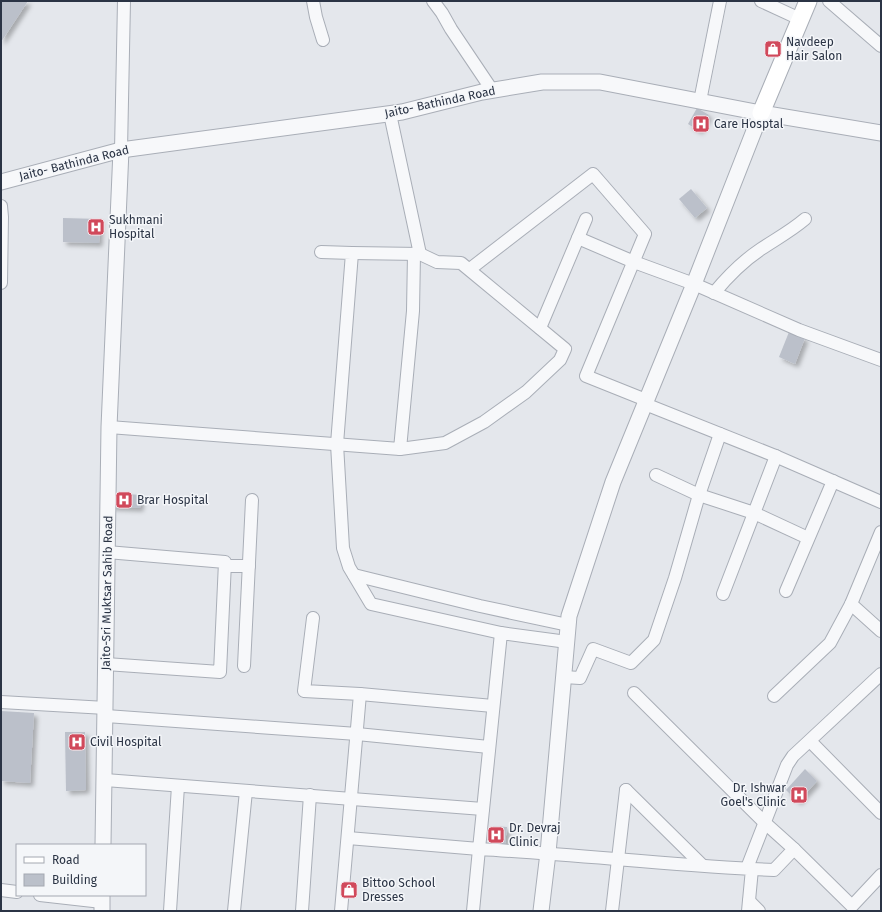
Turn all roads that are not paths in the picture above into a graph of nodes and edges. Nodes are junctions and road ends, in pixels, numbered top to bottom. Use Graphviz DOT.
graph roads {
  1 [pos="124,1"];
  2 [pos="313,1"];
  3 [pos="433,1"];
  4 [pos="720,1"];
  5 [pos="761,1"];
  6 [pos="808,1"];
  7 [pos="829,1"];
  8 [pos="800,19"];
  9 [pos="323,40"];
  10 [pos="881,46"];
  11 [pos="492,90"];
  12 [pos="700,101"];
  13 [pos="761,113"];
  14 [pos="390,114"];
  15 [pos="881,133"];
  16 [pos="121,150"];
  17 [pos="1,182"];
  18 [pos="1,206"];
  19 [pos="586,219"];
  20 [pos="805,219"];
  21 [pos="578,238"];
  22 [pos="321,252"];
  23 [pos="352,253"];
  24 [pos="416,254"];
  25 [pos="634,262"];
  26 [pos="470,270"];
  27 [pos="1,283"];
  28 [pos="694,284"];
  29 [pos="714,293"];
  30 [pos="540,328"];
  31 [pos="881,360"];
  32 [pos="645,402"];
  33 [pos="109,426"];
  34 [pos="720,434"];
  35 [pos="337,444"];
  36 [pos="400,449"];
  37 [pos="776,456"];
  38 [pos="656,475"];
  39 [pos="833,481"];
  40 [pos="699,495"];
  41 [pos="252,500"];
  42 [pos="881,502"];
  43 [pos="754,513"];
  44 [pos="881,532"];
  45 [pos="808,538"];
  46 [pos="107,552"];
  47 [pos="225,566"];
  48 [pos="249,566"];
  49 [pos="354,575"];
  50 [pos="786,591"];
  51 [pos="723,594"];
  52 [pos="851,604"];
  53 [pos="313,618"];
  54 [pos="568,625"];
  55 [pos="881,631"];
  56 [pos="501,633"];
  57 [pos="567,642"];
  58 [pos="106,664"];
  59 [pos="244,666"];
  60 [pos="881,674"];
  61 [pos="564,677"];
  62 [pos="634,693"];
  63 [pos="360,694"];
  64 [pos="774,696"];
  65 [pos="1,702"];
  66 [pos="493,706"];
  67 [pos="106,712"];
  68 [pos="357,734"];
  69 [pos="810,741"];
  70 [pos="489,747"];
  71 [pos="105,780"];
  72 [pos="178,786"];
  73 [pos="246,791"];
  74 [pos="310,795"];
  75 [pos="351,798"];
  76 [pos="483,809"];
  77 [pos="881,814"];
  78 [pos="764,823"];
  79 [pos="348,838"];
  80 [pos="103,844"];
  81 [pos="479,849"];
  82 [pos="794,849"];
  83 [pos="548,853"];
  84 [pos="618,859"];
  85 [pos="702,865"];
  86 [pos="749,869"];
  87 [pos="881,875"];
  88 [pos="1,890"];
  89 [pos="16,892"];
  90 [pos="48,896"];
  91 [pos="102,903"];
  92 [pos="748,906"];
  93 [pos="170,911"];
  94 [pos="234,911"];
  95 [pos="302,911"];
  96 [pos="341,911"];
  97 [pos="473,911"];
  98 [pos="541,911"];
  99 [pos="612,911"];
  100 [pos="759,911"];
  1 -- 16 [label="street"];
  2 -- 9 [label="street"];
  3 -- 11 [label="street"];
  4 -- 12 [label="street"];
  5 -- 8 [label="street"];
  6 -- 8 [label="main road"];
  7 -- 10 [label="street"];
  8 -- 13 [label="main road"];
  11 -- 12 [label="street, Jaito- Bathinda Road"];
  11 -- 14 [label="street, Jaito- Bathinda Road"];
  12 -- 13 [label="street, Jaito- Bathinda Road"];
  13 -- 15 [label="street, Jaito- Bathinda Road"];
  13 -- 28 [label="street"];
  14 -- 16 [label="street, Jaito- Bathinda Road"];
  14 -- 24 [label="street"];
  16 -- 17 [label="street, Jaito- Bathinda Road"];
  16 -- 33 [label="street, Jaito-Sri Muktsar Sahib Road"];
  18 -- 27 [label="street"];
  19 -- 21 [label="street"];
  20 -- 29 [label="street"];
  21 -- 25 [label="street"];
  21 -- 30 [label="street"];
  22 -- 23 [label="street"];
  23 -- 24 [label="street"];
  23 -- 35 [label="street"];
  24 -- 26 [label="street"];
  24 -- 36 [label="street"];
  25 -- 26 [label="street"];
  25 -- 28 [label="street"];
  25 -- 32 [label="street"];
  26 -- 30 [label="street"];
  28 -- 29 [label="street"];
  28 -- 32 [label="street"];
  29 -- 31 [label="street"];
  30 -- 36 [label="street"];
  32 -- 34 [label="street"];
  32 -- 54 [label="street"];
  33 -- 35 [label="street"];
  33 -- 46 [label="street, Jaito-Sri Muktsar Sahib Road"];
  34 -- 37 [label="street"];
  34 -- 40 [label="street"];
  35 -- 36 [label="street"];
  35 -- 49 [label="street"];
  37 -- 39 [label="street"];
  37 -- 43 [label="street"];
  38 -- 40 [label="street"];
  39 -- 42 [label="street"];
  39 -- 45 [label="street"];
  40 -- 43 [label="street"];
  40 -- 61 [label="street"];
  41 -- 48 [label="street"];
  43 -- 45 [label="street"];
  43 -- 51 [label="street"];
  44 -- 52 [label="street"];
  45 -- 50 [label="street"];
  46 -- 47 [label="street"];
  46 -- 58 [label="street, Jaito-Sri Muktsar Sahib Road"];
  47 -- 48 [label="street"];
  47 -- 58 [label="street"];
  48 -- 59 [label="street"];
  49 -- 54 [label="street"];
  49 -- 56 [label="street"];
  52 -- 55 [label="street"];
  52 -- 64 [label="street"];
  53 -- 63 [label="street"];
  54 -- 57 [label="street"];
  56 -- 57 [label="street"];
  56 -- 66 [label="street"];
  57 -- 61 [label="street"];
  58 -- 67 [label="street, Jaito-Sri Muktsar Sahib Road"];
  60 -- 69 [label="street"];
  61 -- 83 [label="street"];
  62 -- 78 [label="street"];
  63 -- 66 [label="street"];
  63 -- 68 [label="street"];
  65 -- 67 [label="street"];
  66 -- 70 [label="street"];
  67 -- 68 [label="street"];
  67 -- 71 [label="street, Jaito-Sri Muktsar Sahib Road"];
  68 -- 70 [label="street"];
  68 -- 75 [label="street"];
  69 -- 77 [label="street"];
  69 -- 78 [label="street"];
  70 -- 76 [label="street"];
  71 -- 72 [label="street"];
  71 -- 80 [label="street, Jaito-Sri Muktsar Sahib Road"];
  72 -- 73 [label="street"];
  72 -- 93 [label="street"];
  73 -- 74 [label="street"];
  73 -- 94 [label="street"];
  74 -- 75 [label="street"];
  74 -- 95 [label="street"];
  75 -- 76 [label="street"];
  75 -- 79 [label="street"];
  76 -- 81 [label="street"];
  78 -- 82 [label="street"];
  78 -- 86 [label="street"];
  79 -- 81 [label="street"];
  79 -- 96 [label="street"];
  81 -- 83 [label="street"];
  81 -- 97 [label="street"];
  82 -- 86 [label="street"];
  82 -- 87 [label="street"];
  83 -- 84 [label="street"];
  83 -- 98 [label="street"];
  84 -- 85 [label="street"];
  84 -- 85 [label="street"];
  84 -- 99 [label="street"];
  85 -- 86 [label="street"];
  86 -- 92 [label="street"];
  88 -- 89 [label="street"];
  90 -- 91 [label="street"];
  92 -- 100 [label="street"];
}
